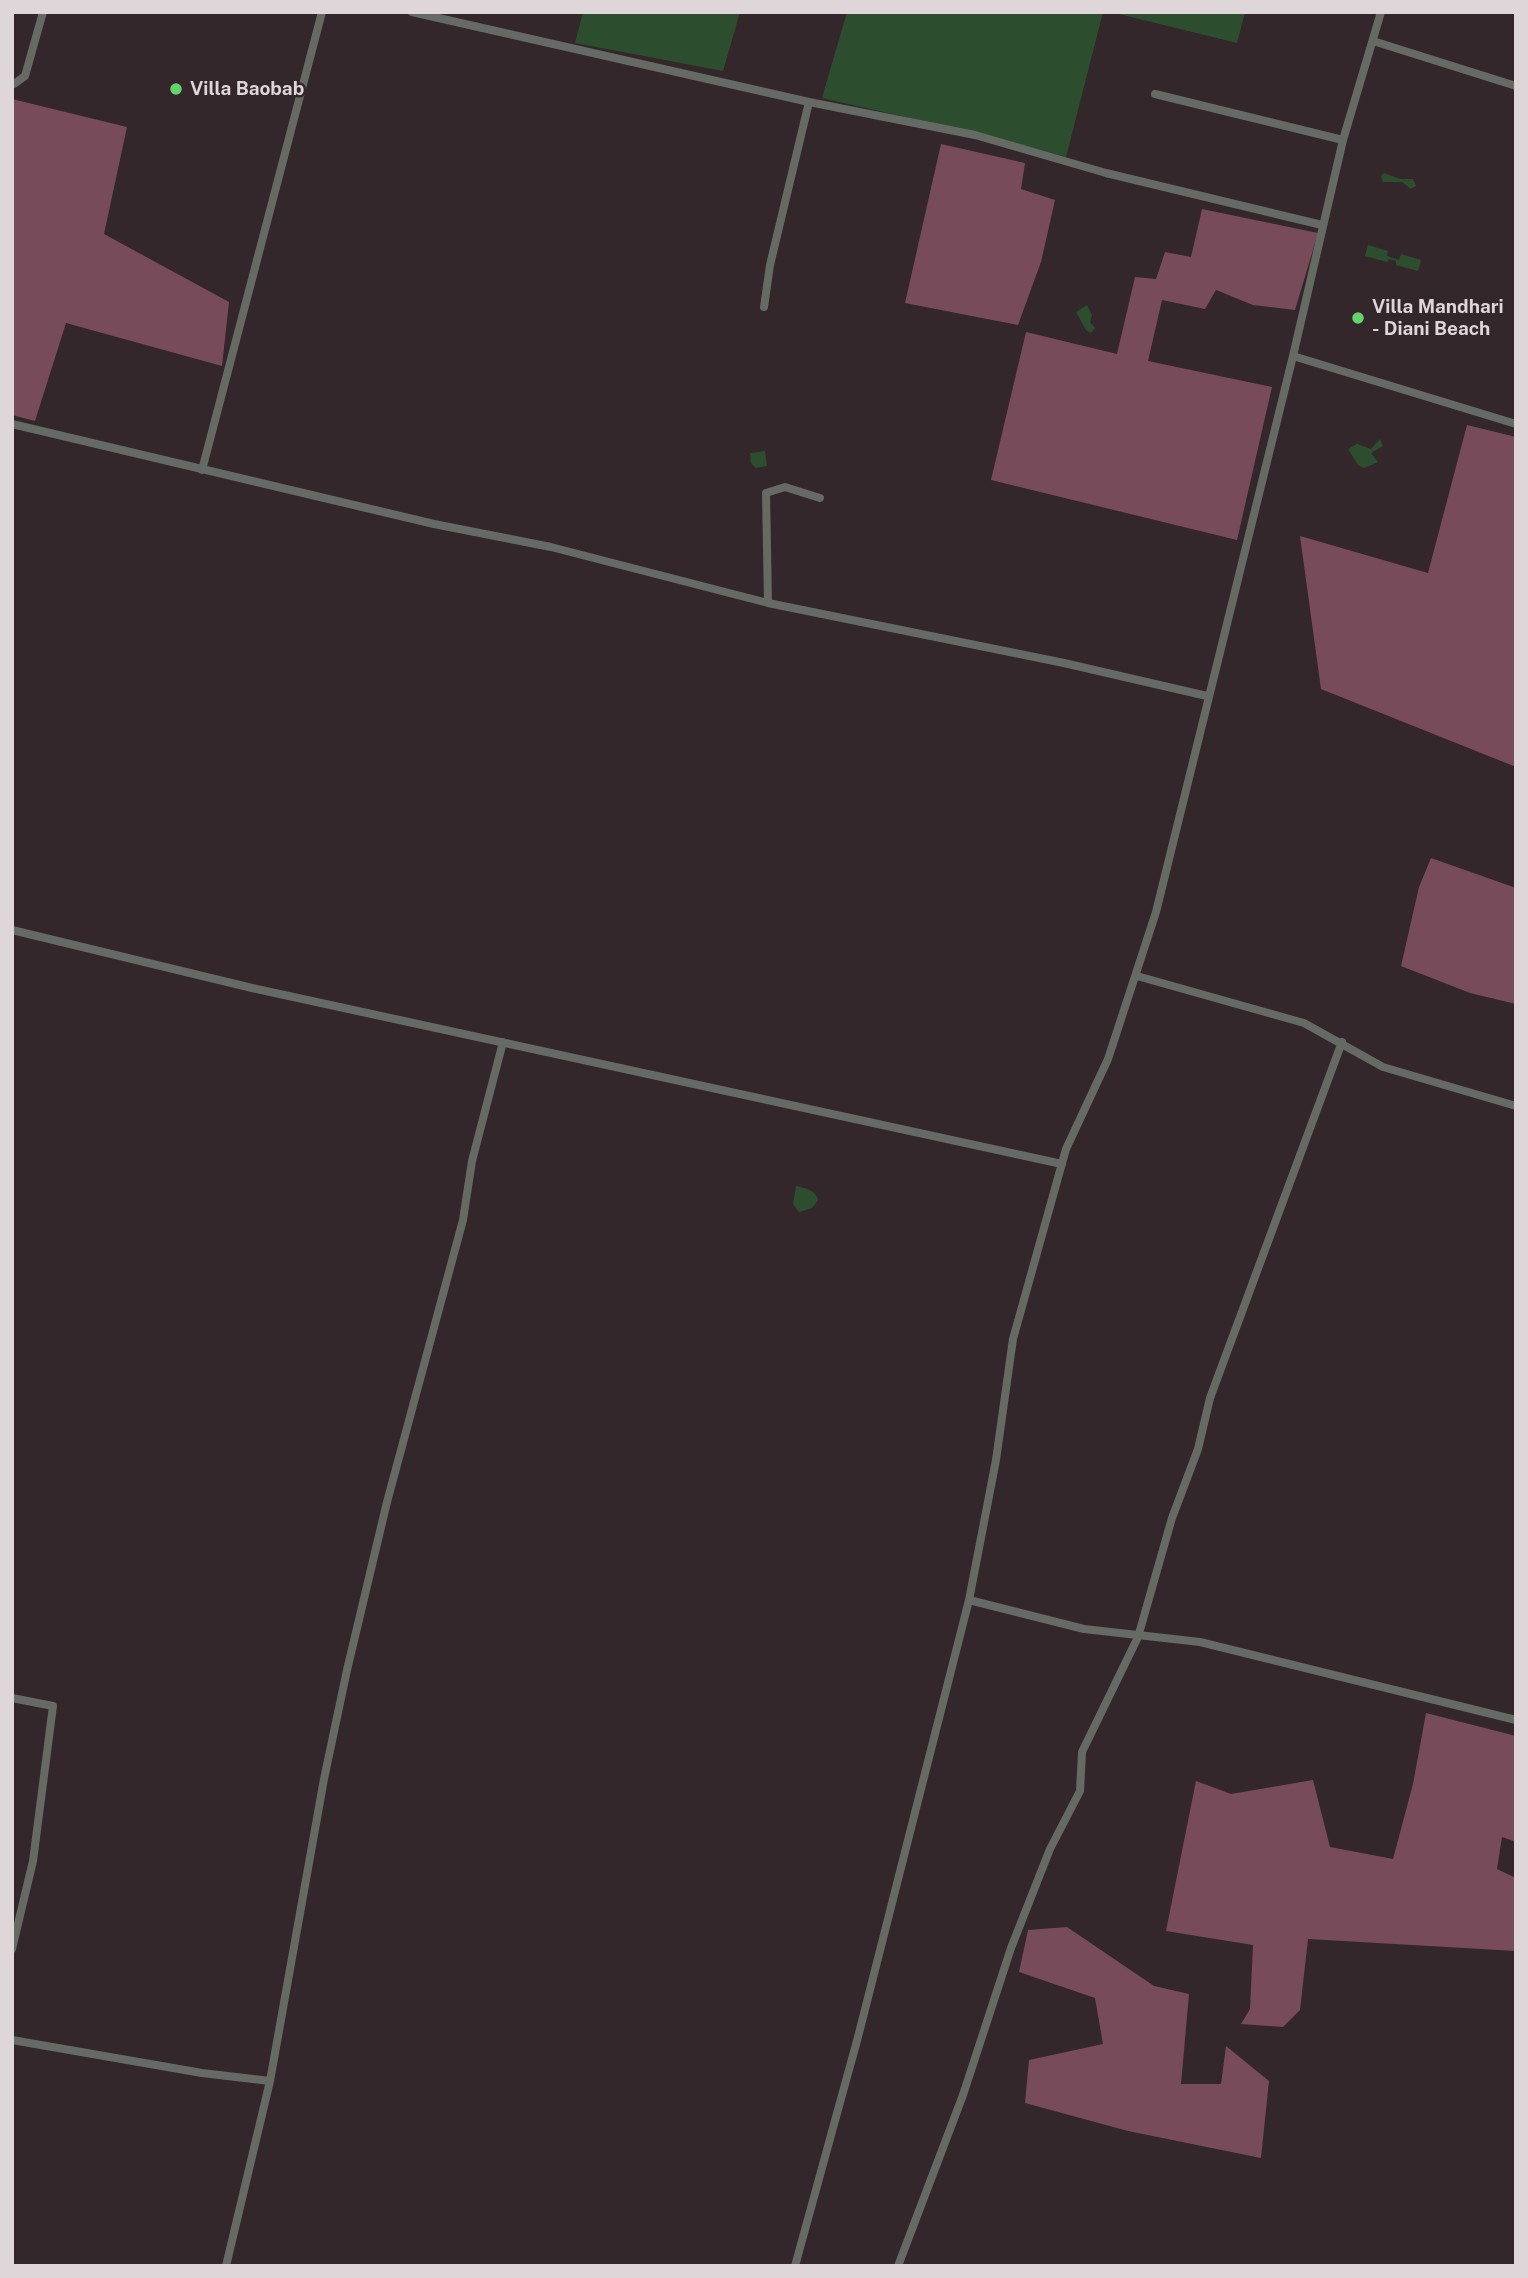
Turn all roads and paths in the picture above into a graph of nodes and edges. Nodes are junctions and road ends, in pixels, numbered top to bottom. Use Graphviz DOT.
graph roads {
  1 [pos="43,12"];
  2 [pos="322,12"];
  3 [pos="412,12"];
  4 [pos="1381,12"];
  5 [pos="1373,41"];
  6 [pos="13,84"];
  7 [pos="1516,86"];
  8 [pos="1155,94"];
  9 [pos="809,102"];
  10 [pos="1343,140"];
  11 [pos="1322,225"];
  12 [pos="764,307"];
  13 [pos="1293,356"];
  14 [pos="12,424"];
  15 [pos="1516,424"];
  16 [pos="202,470"];
  17 [pos="820,498"];
  18 [pos="768,603"];
  19 [pos="1207,696"];
  20 [pos="12,930"];
  21 [pos="1137,976"];
  22 [pos="503,1042"];
  23 [pos="1342,1042"];
  24 [pos="1516,1106"];
  25 [pos="1062,1164"];
  26 [pos="970,1600"];
  27 [pos="1138,1637"];
  28 [pos="12,1698"];
  29 [pos="1516,1720"];
  30 [pos="12,1950"];
  31 [pos="12,2040"];
  32 [pos="270,2081"];
  33 [pos="226,2266"];
  34 [pos="795,2266"];
  35 [pos="898,2266"];
  1 -- 6 [label="street"];
  2 -- 16 [label="street"];
  3 -- 9 [label="street"];
  4 -- 5 [label="street"];
  5 -- 7 [label="street"];
  5 -- 10 [label="street"];
  8 -- 10 [label="street"];
  9 -- 11 [label="street"];
  9 -- 12 [label="street"];
  10 -- 11 [label="street"];
  11 -- 13 [label="street"];
  13 -- 15 [label="street"];
  13 -- 19 [label="street"];
  14 -- 16 [label="street"];
  16 -- 18 [label="street"];
  17 -- 18 [label="street"];
  18 -- 19 [label="street"];
  19 -- 21 [label="street"];
  20 -- 22 [label="street"];
  21 -- 23 [label="street"];
  21 -- 25 [label="street"];
  22 -- 25 [label="street"];
  22 -- 32 [label="street"];
  23 -- 24 [label="street"];
  23 -- 27 [label="street"];
  25 -- 26 [label="street"];
  26 -- 27 [label="street"];
  26 -- 34 [label="street"];
  27 -- 29 [label="street"];
  27 -- 35 [label="street"];
  28 -- 30 [label="street"];
  31 -- 32 [label="street"];
  32 -- 33 [label="street"];
}
